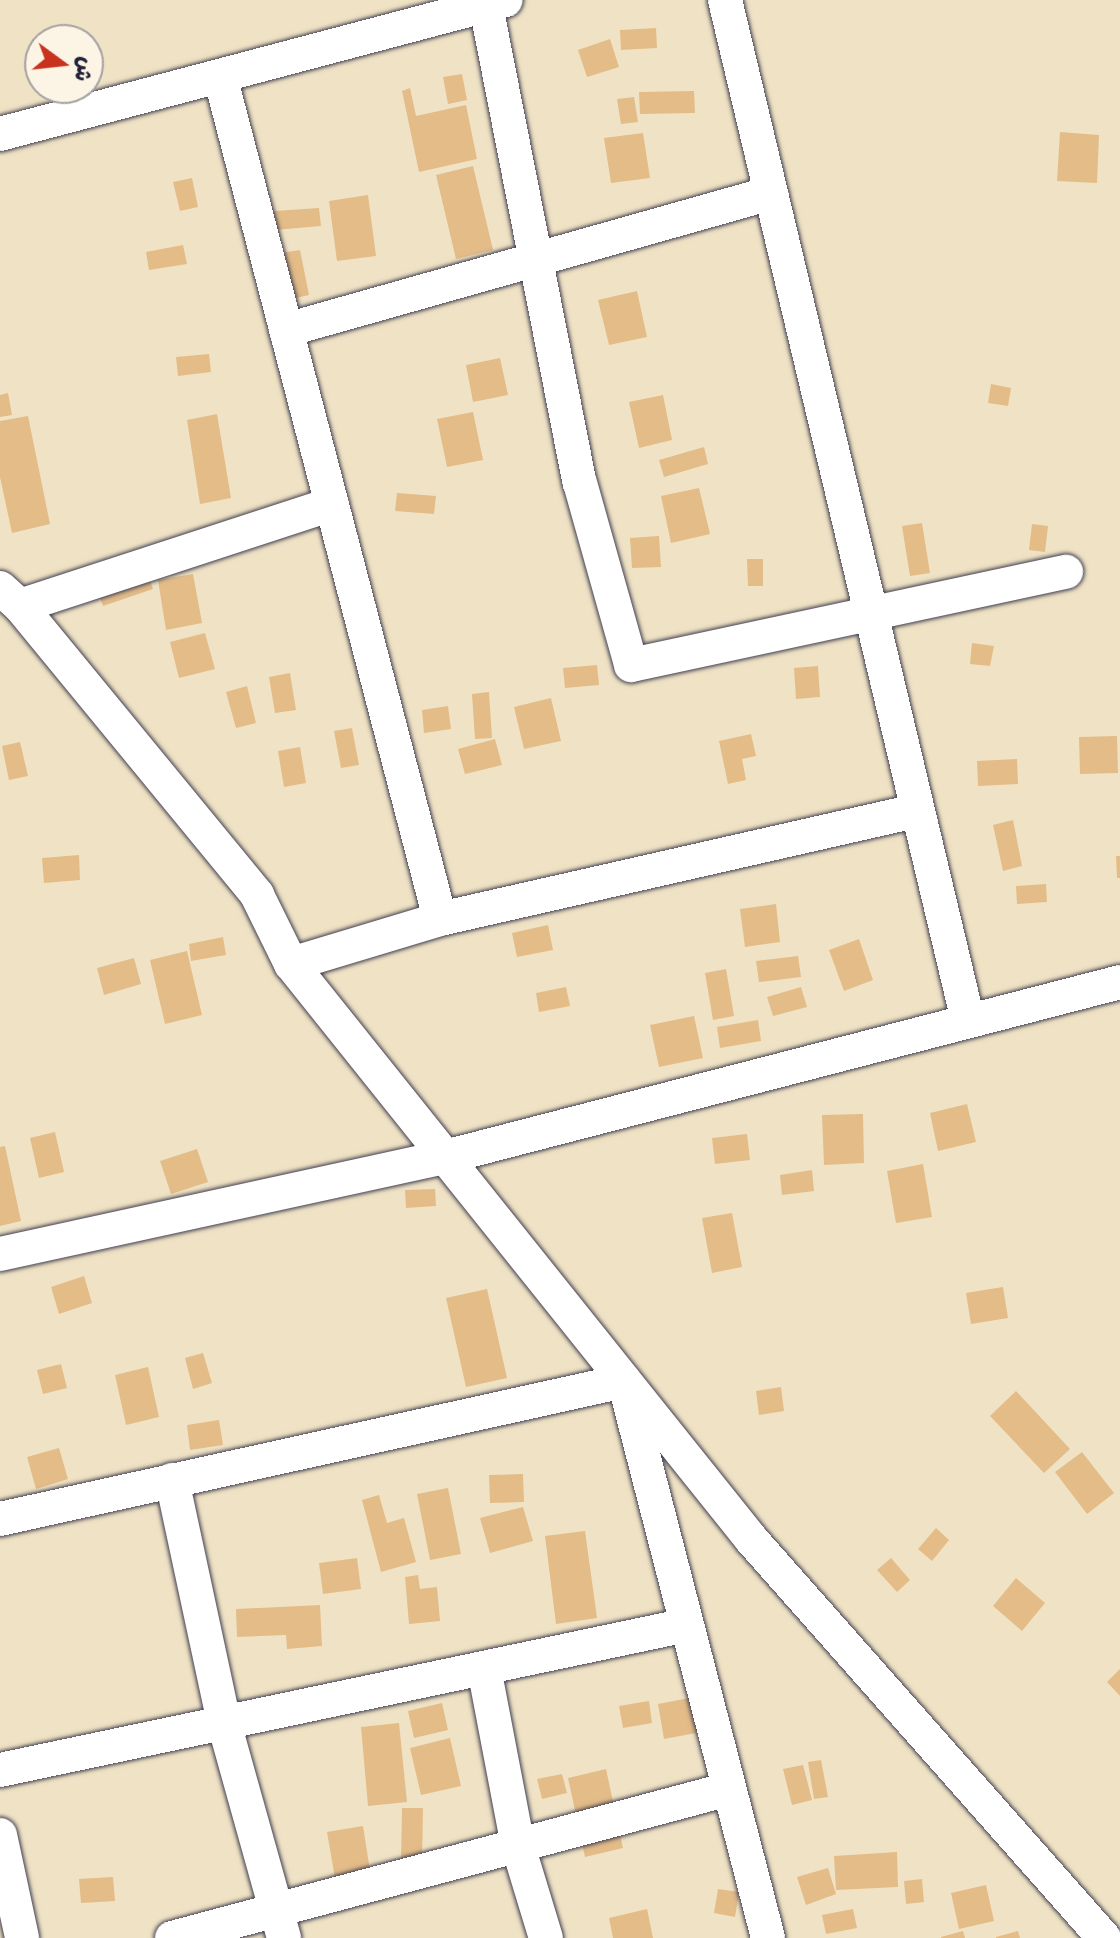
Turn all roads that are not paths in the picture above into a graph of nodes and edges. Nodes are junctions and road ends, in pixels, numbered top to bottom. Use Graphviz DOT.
graph roads {
  1 [pos="725,0"];
  2 [pos="497,3"];
  3 [pos="220,76"];
  4 [pos="0,134"];
  5 [pos="771,193"];
  6 [pos="536,259"];
  7 [pos="286,330"];
  8 [pos="332,504"];
  9 [pos="1066,572"];
  10 [pos="10,597"];
  11 [pos="869,615"];
  12 [pos="915,811"];
  13 [pos="440,919"];
  14 [pos="291,964"];
  15 [pos="1120,982"];
  16 [pos="968,1021"];
  17 [pos="445,1157"];
  18 [pos="0,1254"];
  19 [pos="624,1381"];
  20 [pos="172,1480"];
  21 [pos="0,1519"];
  22 [pos="687,1625"];
  23 [pos="484,1668"];
  24 [pos="224,1723"];
  25 [pos="0,1770"];
  26 [pos="729,1789"];
  27 [pos="0,1835"];
  28 [pos="518,1846"];
  29 [pos="280,1924"];
  30 [pos="22,1938"];
  31 [pos="172,1938"];
  32 [pos="546,1938"];
  33 [pos="768,1938"];
  34 [pos="1104,1938"];
  1 -- 5 [label="street"];
  2 -- 3 [label="street"];
  2 -- 6 [label="street"];
  3 -- 4 [label="street"];
  3 -- 7 [label="street"];
  5 -- 6 [label="street"];
  5 -- 11 [label="street"];
  6 -- 7 [label="street"];
  6 -- 11 [label="street"];
  7 -- 8 [label="street"];
  8 -- 10 [label="street"];
  8 -- 13 [label="street"];
  9 -- 11 [label="street"];
  10 -- 14 [label="street"];
  11 -- 12 [label="street"];
  12 -- 13 [label="street"];
  12 -- 16 [label="street"];
  13 -- 14 [label="street"];
  14 -- 17 [label="street"];
  15 -- 16 [label="street"];
  16 -- 17 [label="street"];
  17 -- 18 [label="street"];
  17 -- 19 [label="street"];
  19 -- 20 [label="street"];
  19 -- 22 [label="street"];
  19 -- 34 [label="street"];
  20 -- 21 [label="street"];
  20 -- 24 [label="street"];
  22 -- 23 [label="street"];
  22 -- 26 [label="street"];
  23 -- 24 [label="street"];
  23 -- 28 [label="street"];
  24 -- 25 [label="street"];
  24 -- 29 [label="street"];
  26 -- 28 [label="street"];
  26 -- 33 [label="street"];
  27 -- 30 [label="street"];
  28 -- 29 [label="street"];
  28 -- 32 [label="street"];
  29 -- 31 [label="street"];
}
